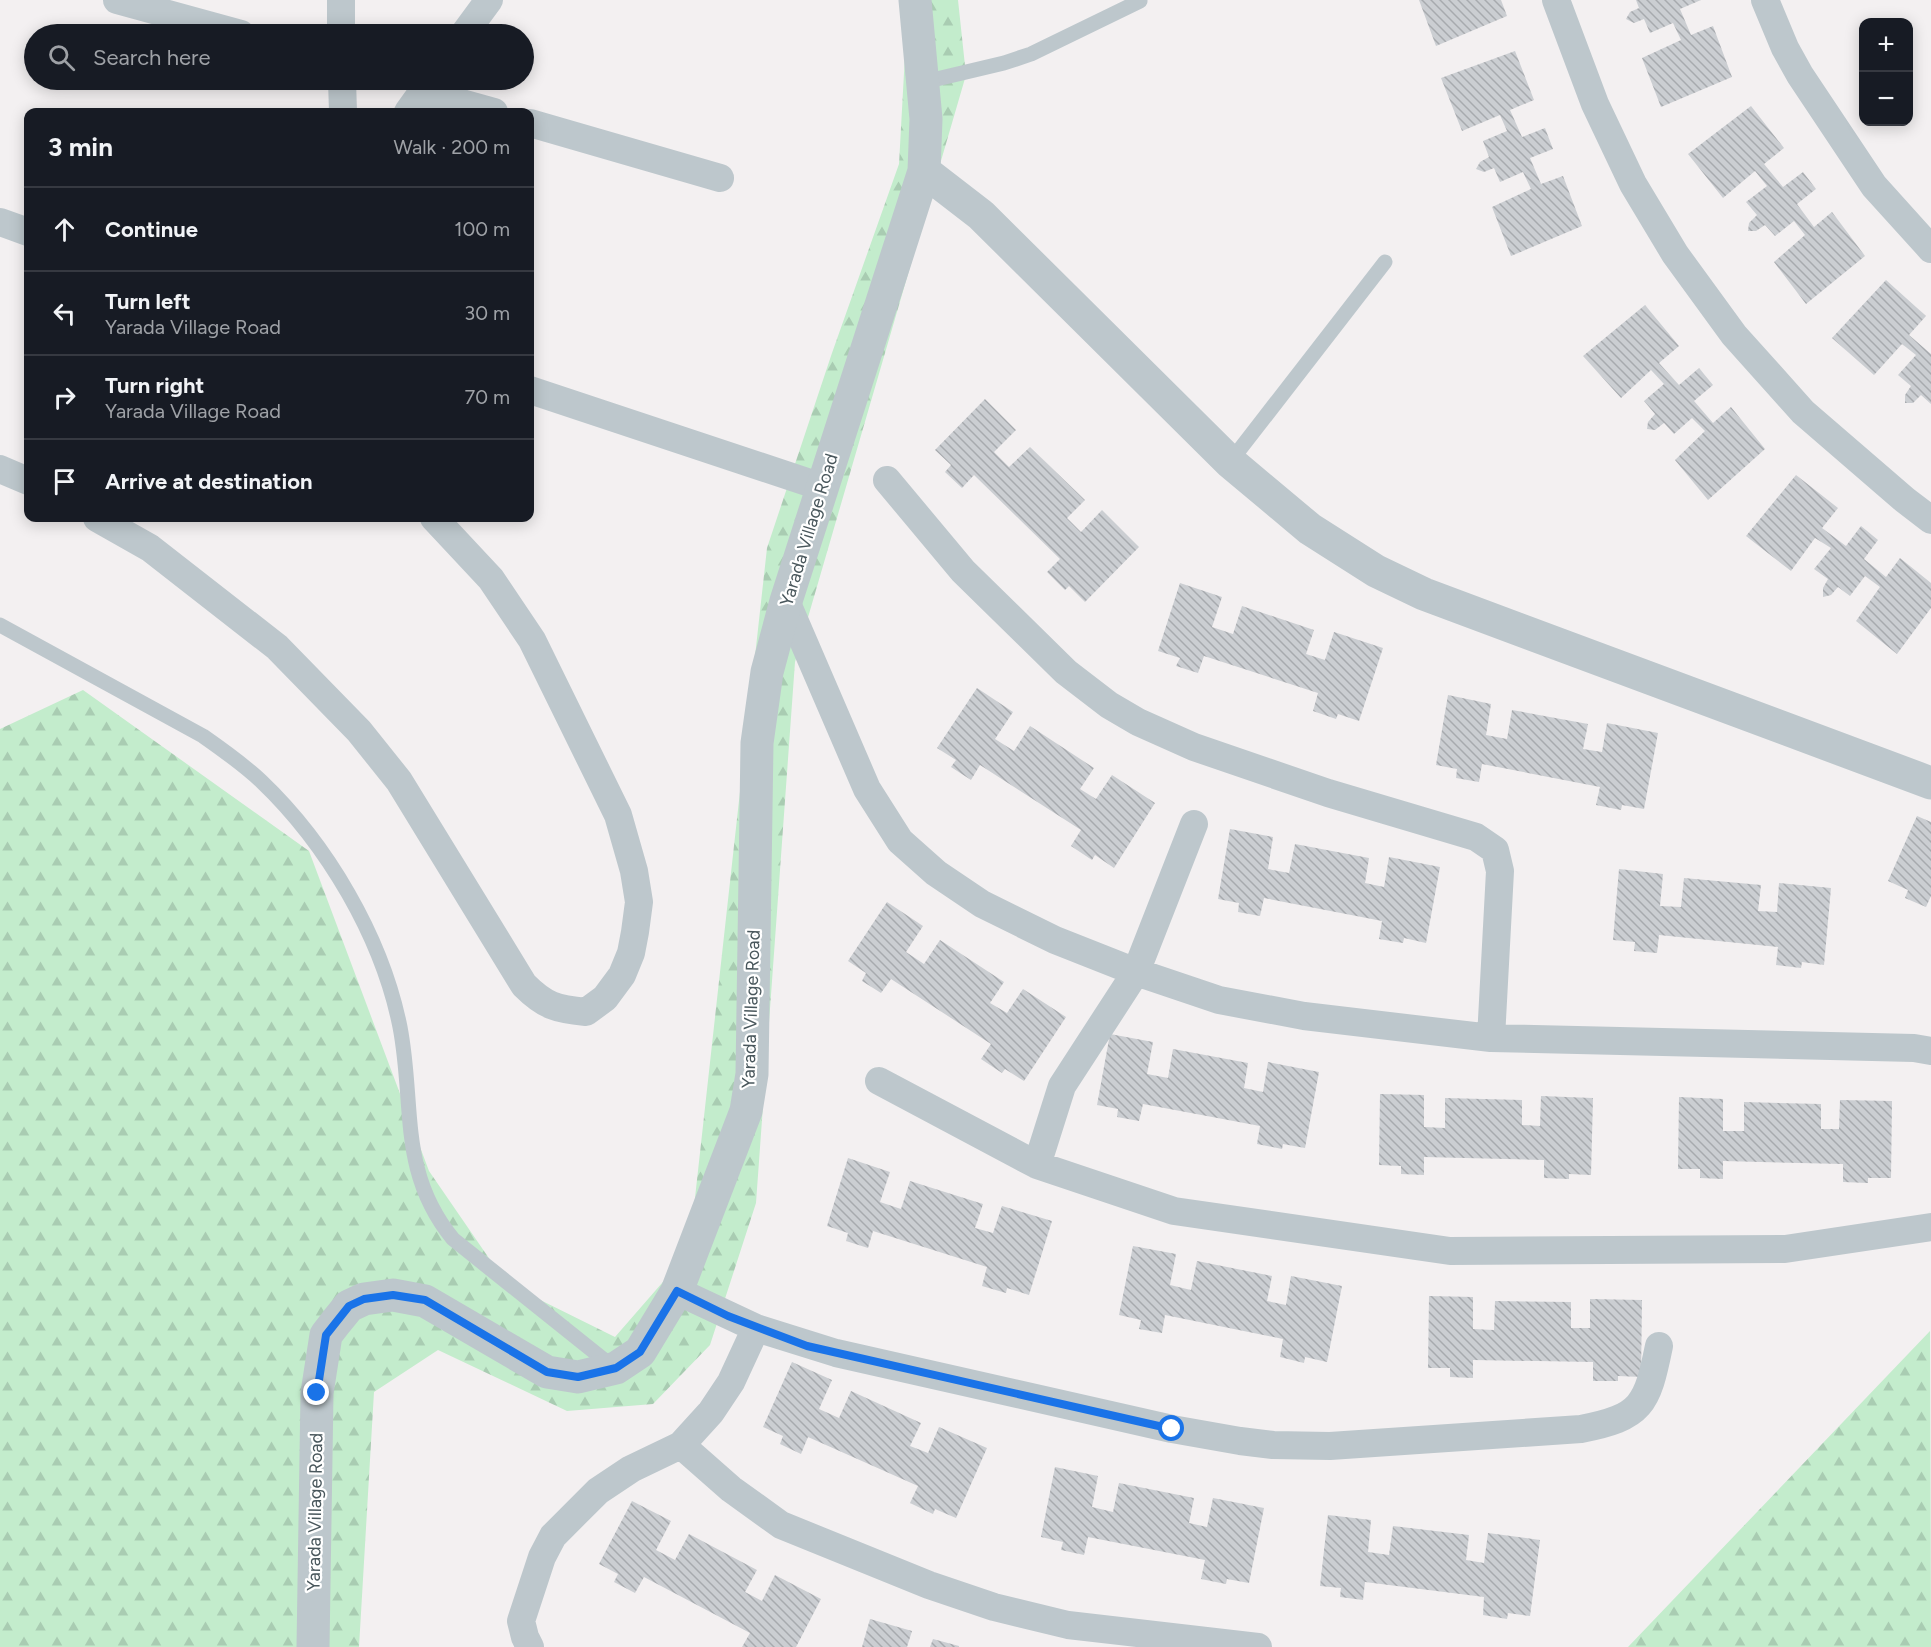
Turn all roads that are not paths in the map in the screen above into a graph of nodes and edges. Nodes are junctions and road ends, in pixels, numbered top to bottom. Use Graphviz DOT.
graph roads {
  1 [pos="117,0"];
  2 [pos="341,0"];
  3 [pos="489,0"];
  4 [pos="915,0"];
  5 [pos="1556,0"];
  6 [pos="1765,0"];
  7 [pos="1140,1"];
  8 [pos="205,24"];
  9 [pos="341,24"];
  10 [pos="471,24"];
  11 [pos="924,82"];
  12 [pos="342,90"];
  13 [pos="420,95"];
  14 [pos="343,108"];
  15 [pos="477,108"];
  16 [pos="534,124"];
  17 [pos="924,171"];
  18 [pos="720,178"];
  19 [pos="0,222"];
  20 [pos="24,231"];
  21 [pos="1931,249"];
  22 [pos="1385,262"];
  23 [pos="534,391"];
  24 [pos="1230,462"];
  25 [pos="0,469"];
  26 [pos="24,479"];
  27 [pos="887,480"];
  28 [pos="822,487"];
  29 [pos="1931,520"];
  30 [pos="103,522"];
  31 [pos="438,522"];
  32 [pos="786,601"];
  33 [pos="0,625"];
  34 [pos="1931,783"];
  35 [pos="1194,824"];
  36 [pos="1136,972"];
  37 [pos="1491,1038"];
  38 [pos="1931,1051"];
  39 [pos="879,1081"];
  40 [pos="1037,1165"];
  41 [pos="1931,1227"];
  42 [pos="677,1291"];
  43 [pos="756,1328"];
  44 [pos="1659,1346"];
  45 [pos="616,1368"];
  46 [pos="681,1445"];
  47 [pos="313,1647"];
  48 [pos="530,1647"];
  49 [pos="1258,1647"];
  1 -- 8 [label="street"];
  2 -- 9 [label="street"];
  3 -- 10 [label="street"];
  4 -- 11 [label="street, Yarada Village Road"];
  5 -- 29 [label="street"];
  6 -- 21 [label="street"];
  7 -- 11 [label="lane"];
  11 -- 17 [label="street, Yarada Village Road"];
  12 -- 14 [label="street"];
  13 -- 15 [label="street"];
  16 -- 18 [label="street"];
  17 -- 24 [label="street"];
  17 -- 28 [label="street, Yarada Village Road"];
  19 -- 20 [label="street"];
  22 -- 24 [label="lane"];
  23 -- 28 [label="street"];
  24 -- 34 [label="street"];
  25 -- 26 [label="street"];
  27 -- 37 [label="street"];
  28 -- 32 [label="street, Yarada Village Road"];
  30 -- 31 [label="street"];
  32 -- 36 [label="street"];
  32 -- 42 [label="street, Yarada Village Road"];
  33 -- 45 [label="lane"];
  35 -- 36 [label="street"];
  36 -- 37 [label="street"];
  36 -- 40 [label="street"];
  37 -- 38 [label="street"];
  39 -- 40 [label="street"];
  40 -- 41 [label="street"];
  42 -- 43 [label="street"];
  42 -- 45 [label="street, Yarada Village Road"];
  43 -- 44 [label="street"];
  43 -- 46 [label="street"];
  45 -- 47 [label="street, Yarada Village Road"];
  46 -- 48 [label="street"];
  46 -- 49 [label="street"];
}
